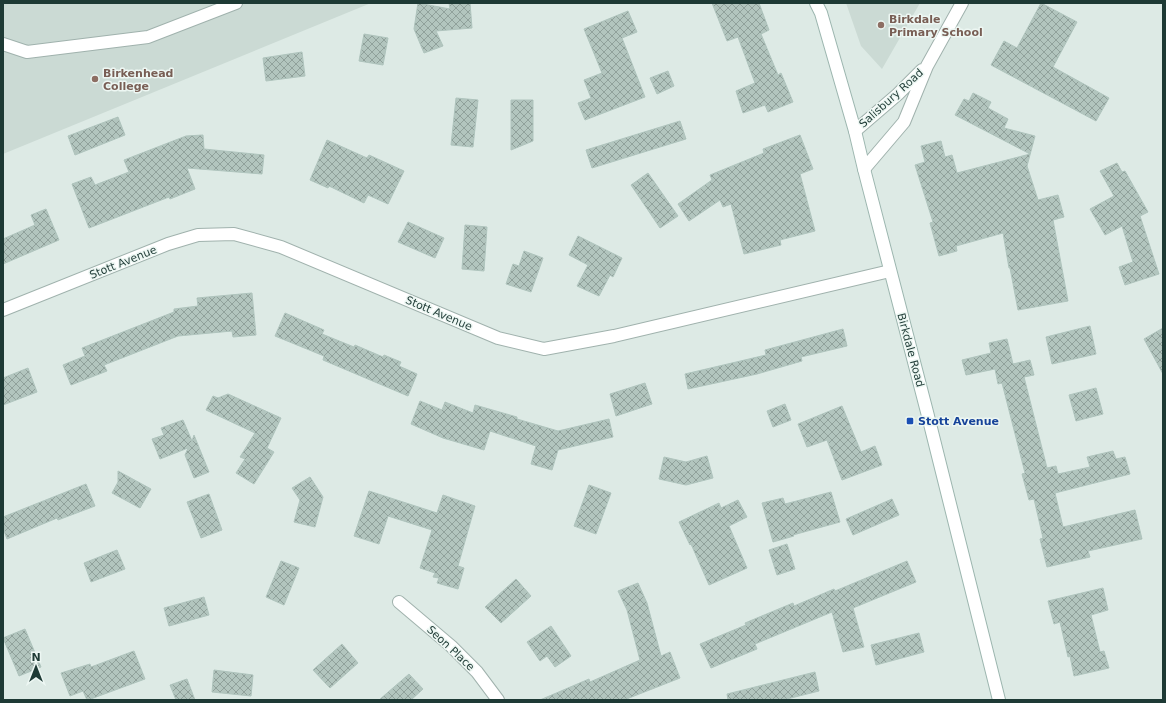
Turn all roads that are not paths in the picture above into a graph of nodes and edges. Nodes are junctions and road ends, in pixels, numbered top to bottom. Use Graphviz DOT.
graph roads {
  1 [pos="236,3"];
  2 [pos="816,3"];
  3 [pos="962,3"];
  4 [pos="3,44"];
  5 [pos="926,66"];
  6 [pos="855,131"];
  7 [pos="864,169"];
  8 [pos="890,271"];
  9 [pos="3,310"];
  10 [pos="399,602"];
  11 [pos="498,700"];
  12 [pos="999,700"];
  1 -- 4 [label="street"];
  2 -- 6 [label="street, Birkdale Road"];
  3 -- 5 [label="street, Salisbury Road"];
  5 -- 6 [label="street, Salisbury Road"];
  5 -- 7 [label="street, Salisbury Road"];
  6 -- 7 [label="street, Birkdale Road"];
  7 -- 8 [label="street, Birkdale Road"];
  8 -- 9 [label="street, Stott Avenue"];
  8 -- 12 [label="street, Birkdale Road"];
  10 -- 11 [label="street, Seon Place"];
}
